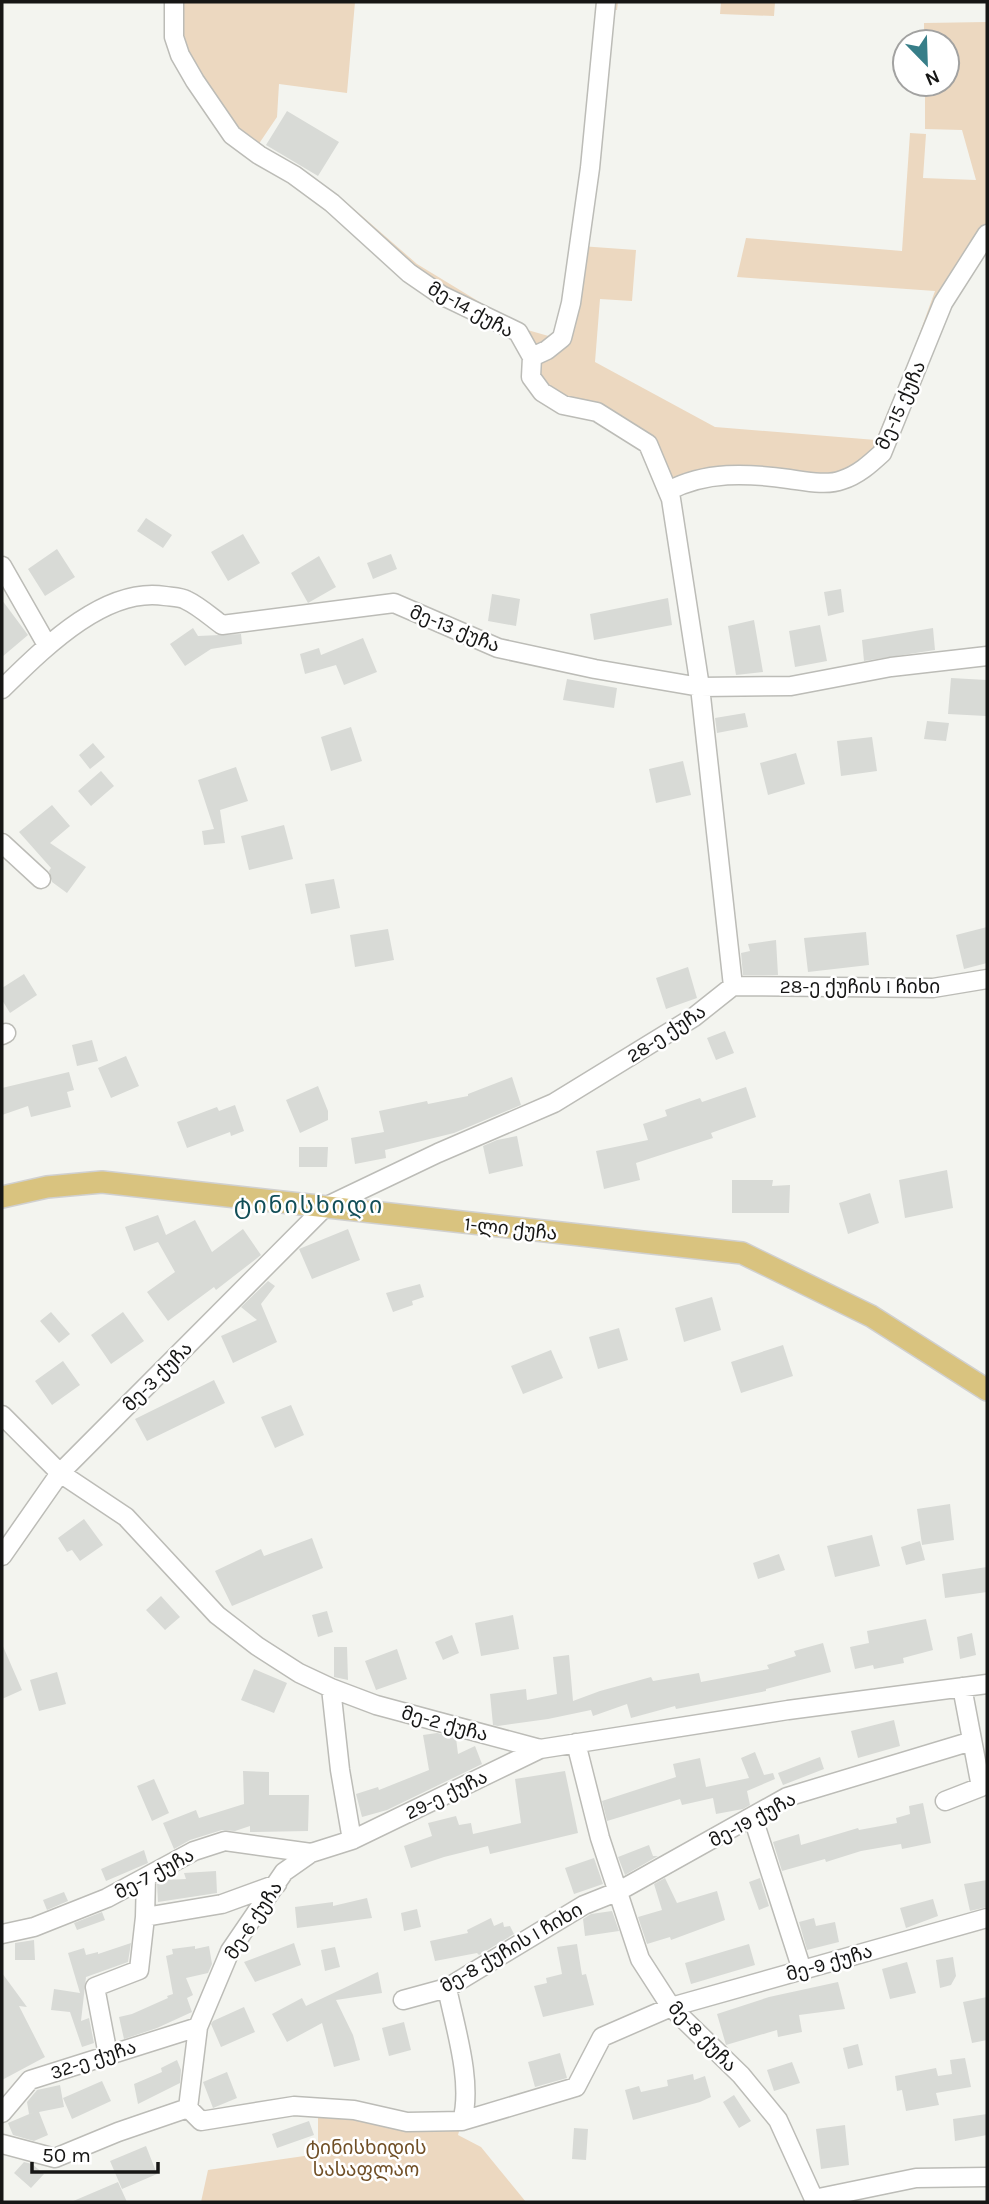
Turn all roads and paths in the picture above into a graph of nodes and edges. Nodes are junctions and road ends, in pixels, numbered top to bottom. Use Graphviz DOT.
graph roads {
  1 [pos="174,2"];
  2 [pos="607,2"];
  3 [pos="987,234"];
  4 [pos="532,357"];
  5 [pos="668,491"];
  6 [pos="2,566"];
  7 [pos="47,645"];
  8 [pos="987,656"];
  9 [pos="700,687"];
  10 [pos="2,689"];
  11 [pos="2,843"];
  12 [pos="41,879"];
  13 [pos="987,979"];
  14 [pos="733,986"];
  15 [pos="2,1197"];
  16 [pos="325,1207"];
  17 [pos="987,1390"];
  18 [pos="2,1415"];
  19 [pos="60,1473"];
  20 [pos="2,1556"];
  21 [pos="987,1684"];
  22 [pos="962,1687"];
  23 [pos="331,1688"];
  24 [pos="972,1741"];
  25 [pos="576,1743"];
  26 [pos="540,1749"];
  27 [pos="945,1801"];
  28 [pos="753,1818"];
  29 [pos="352,1840"];
  30 [pos="311,1853"];
  31 [pos="146,1877"];
  32 [pos="277,1884"];
  33 [pos="619,1891"];
  34 [pos="145,1917"];
  35 [pos="987,1918"];
  36 [pos="2,1934"];
  37 [pos="802,1970"];
  38 [pos="447,1987"];
  39 [pos="403,2000"];
  40 [pos="671,2007"];
  41 [pos="198,2027"];
  42 [pos="108,2055"];
  43 [pos="188,2108"];
  44 [pos="2,2113"];
  45 [pos="462,2121"];
  46 [pos="2,2144"];
  47 [pos="987,2177"];
  1 -- 4 [label="street, მე-14 ქუჩა"];
  2 -- 4 [label="street"];
  3 -- 5 [label="street, მე-15 ქუჩა"];
  4 -- 5 [label="street, მე-14 ქუჩა"];
  5 -- 9 [label="street, მე-14 ქუჩა"];
  6 -- 7 [label="street"];
  7 -- 9 [label="street, მე-13 ქუჩა"];
  7 -- 10 [label="street, მე-13 ქუჩა"];
  8 -- 9 [label="street, მე-13 ქუჩა"];
  9 -- 14 [label="street"];
  11 -- 12 [label="street"];
  13 -- 14 [label="street, 28-ე ქუჩის I ჩიხი"];
  14 -- 16 [label="street, 28-ე ქუჩა"];
  15 -- 16 [label="main road, 1-ლი ქუჩა"];
  16 -- 17 [label="main road, 1-ლი ქუჩა"];
  16 -- 19 [label="street, მე-3 ქუჩა"];
  18 -- 19 [label="street, მე-2 ქუჩა"];
  19 -- 20 [label="street, მე-3 ქუჩა"];
  19 -- 23 [label="street, მე-2 ქუჩა"];
  21 -- 22 [label="street, მე-2 ქუჩა"];
  22 -- 24 [label="street"];
  22 -- 25 [label="street, მე-2 ქუჩა"];
  23 -- 26 [label="street, მე-2 ქუჩა"];
  23 -- 29 [label="street"];
  24 -- 27 [label="street"];
  24 -- 28 [label="street, მე-19 ქუჩა"];
  25 -- 26 [label="street, მე-2 ქუჩა"];
  25 -- 33 [label="street, მე-8 ქუჩა"];
  26 -- 29 [label="street, 29-ე ქუჩა"];
  28 -- 33 [label="street, მე-19 ქუჩა"];
  28 -- 37 [label="street"];
  29 -- 30 [label="street, მე-6 ქუჩა"];
  30 -- 31 [label="street, მე-7 ქუჩა"];
  30 -- 32 [label="street, მე-6 ქუჩა"];
  31 -- 34 [label="street"];
  31 -- 36 [label="street, მე-7 ქუჩა"];
  32 -- 34 [label="street"];
  32 -- 41 [label="street, მე-6 ქუჩა"];
  33 -- 38 [label="street, მე-8 ქუჩის I ჩიხი"];
  33 -- 40 [label="street, მე-8 ქუჩა"];
  34 -- 42 [label="street"];
  35 -- 37 [label="street, მე-9 ქუჩა"];
  37 -- 40 [label="street, მე-9 ქუჩა"];
  38 -- 39 [label="street, მე-8 ქუჩის I ჩიხი"];
  38 -- 45 [label="street"];
  40 -- 45 [label="street, მე-9 ქუჩა"];
  40 -- 47 [label="street, მე-8 ქუჩა"];
  41 -- 42 [label="street, 32-ე ქუჩა"];
  41 -- 43 [label="street, მე-6 ქუჩა"];
  42 -- 44 [label="street, 32-ე ქუჩა"];
  43 -- 45 [label="street, მე-9 ქუჩა"];
  43 -- 46 [label="street"];
}
